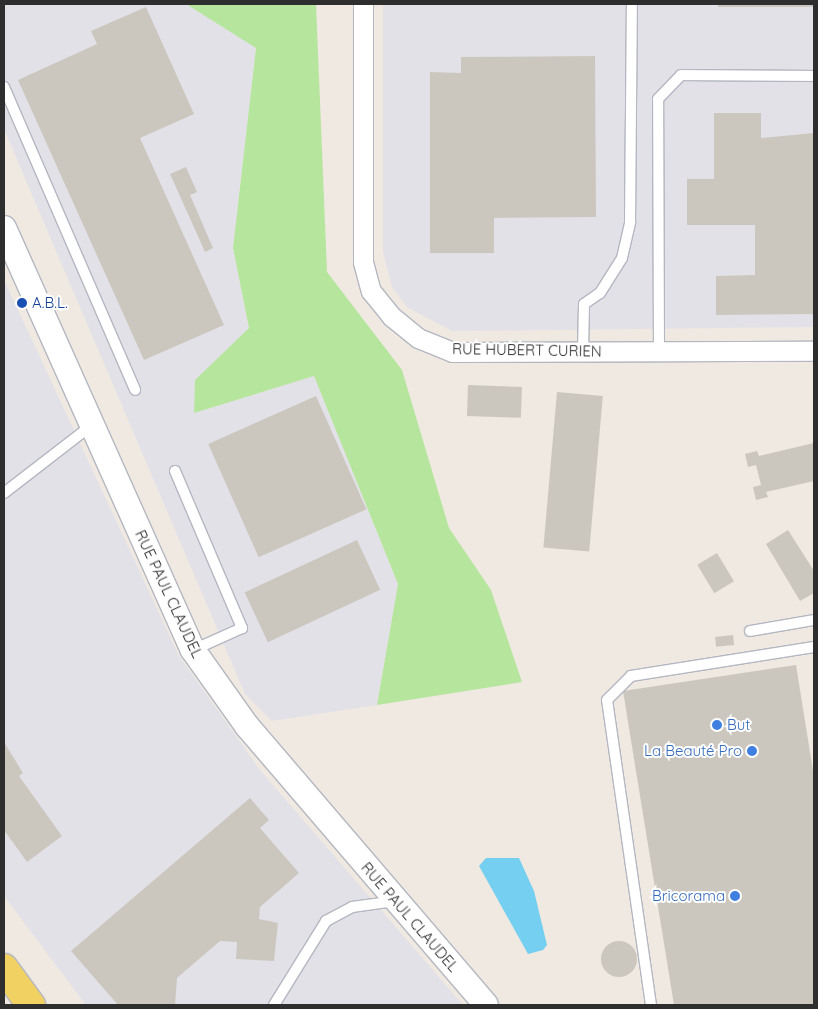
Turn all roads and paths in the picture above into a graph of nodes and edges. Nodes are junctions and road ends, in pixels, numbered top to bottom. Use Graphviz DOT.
graph roads {
  1 [pos="363,4"];
  2 [pos="632,4"];
  3 [pos="814,76"];
  4 [pos="4,87"];
  5 [pos="7,242"];
  6 [pos="814,351"];
  7 [pos="583,352"];
  8 [pos="659,352"];
  9 [pos="135,390"];
  10 [pos="92,425"];
  11 [pos="176,471"];
  12 [pos="4,494"];
  13 [pos="814,620"];
  14 [pos="750,631"];
  15 [pos="814,647"];
  16 [pos="193,650"];
  17 [pos="396,900"];
  18 [pos="4,968"];
  19 [pos="4,998"];
  20 [pos="9,1005"];
  21 [pos="31,1005"];
  22 [pos="274,1005"];
  23 [pos="486,1005"];
  24 [pos="651,1005"];
  1 -- 7 [label="street, RUE HUBERT CURIEN"];
  2 -- 7 [label="lane"];
  3 -- 8 [label="lane"];
  4 -- 9 [label="lane"];
  5 -- 10 [label="street, RUE PAUL CLAUDEL"];
  6 -- 8 [label="street, RUE HUBERT CURIEN"];
  7 -- 8 [label="street, RUE HUBERT CURIEN"];
  10 -- 12 [label="lane"];
  10 -- 16 [label="street, RUE PAUL CLAUDEL"];
  11 -- 16 [label="lane"];
  13 -- 14 [label="lane"];
  15 -- 24 [label="lane"];
  16 -- 17 [label="street, RUE PAUL CLAUDEL"];
  17 -- 22 [label="lane"];
  17 -- 23 [label="street, RUE PAUL CLAUDEL"];
  18 -- 21 [label="main road"];
  19 -- 20 [label="main road"];
}
